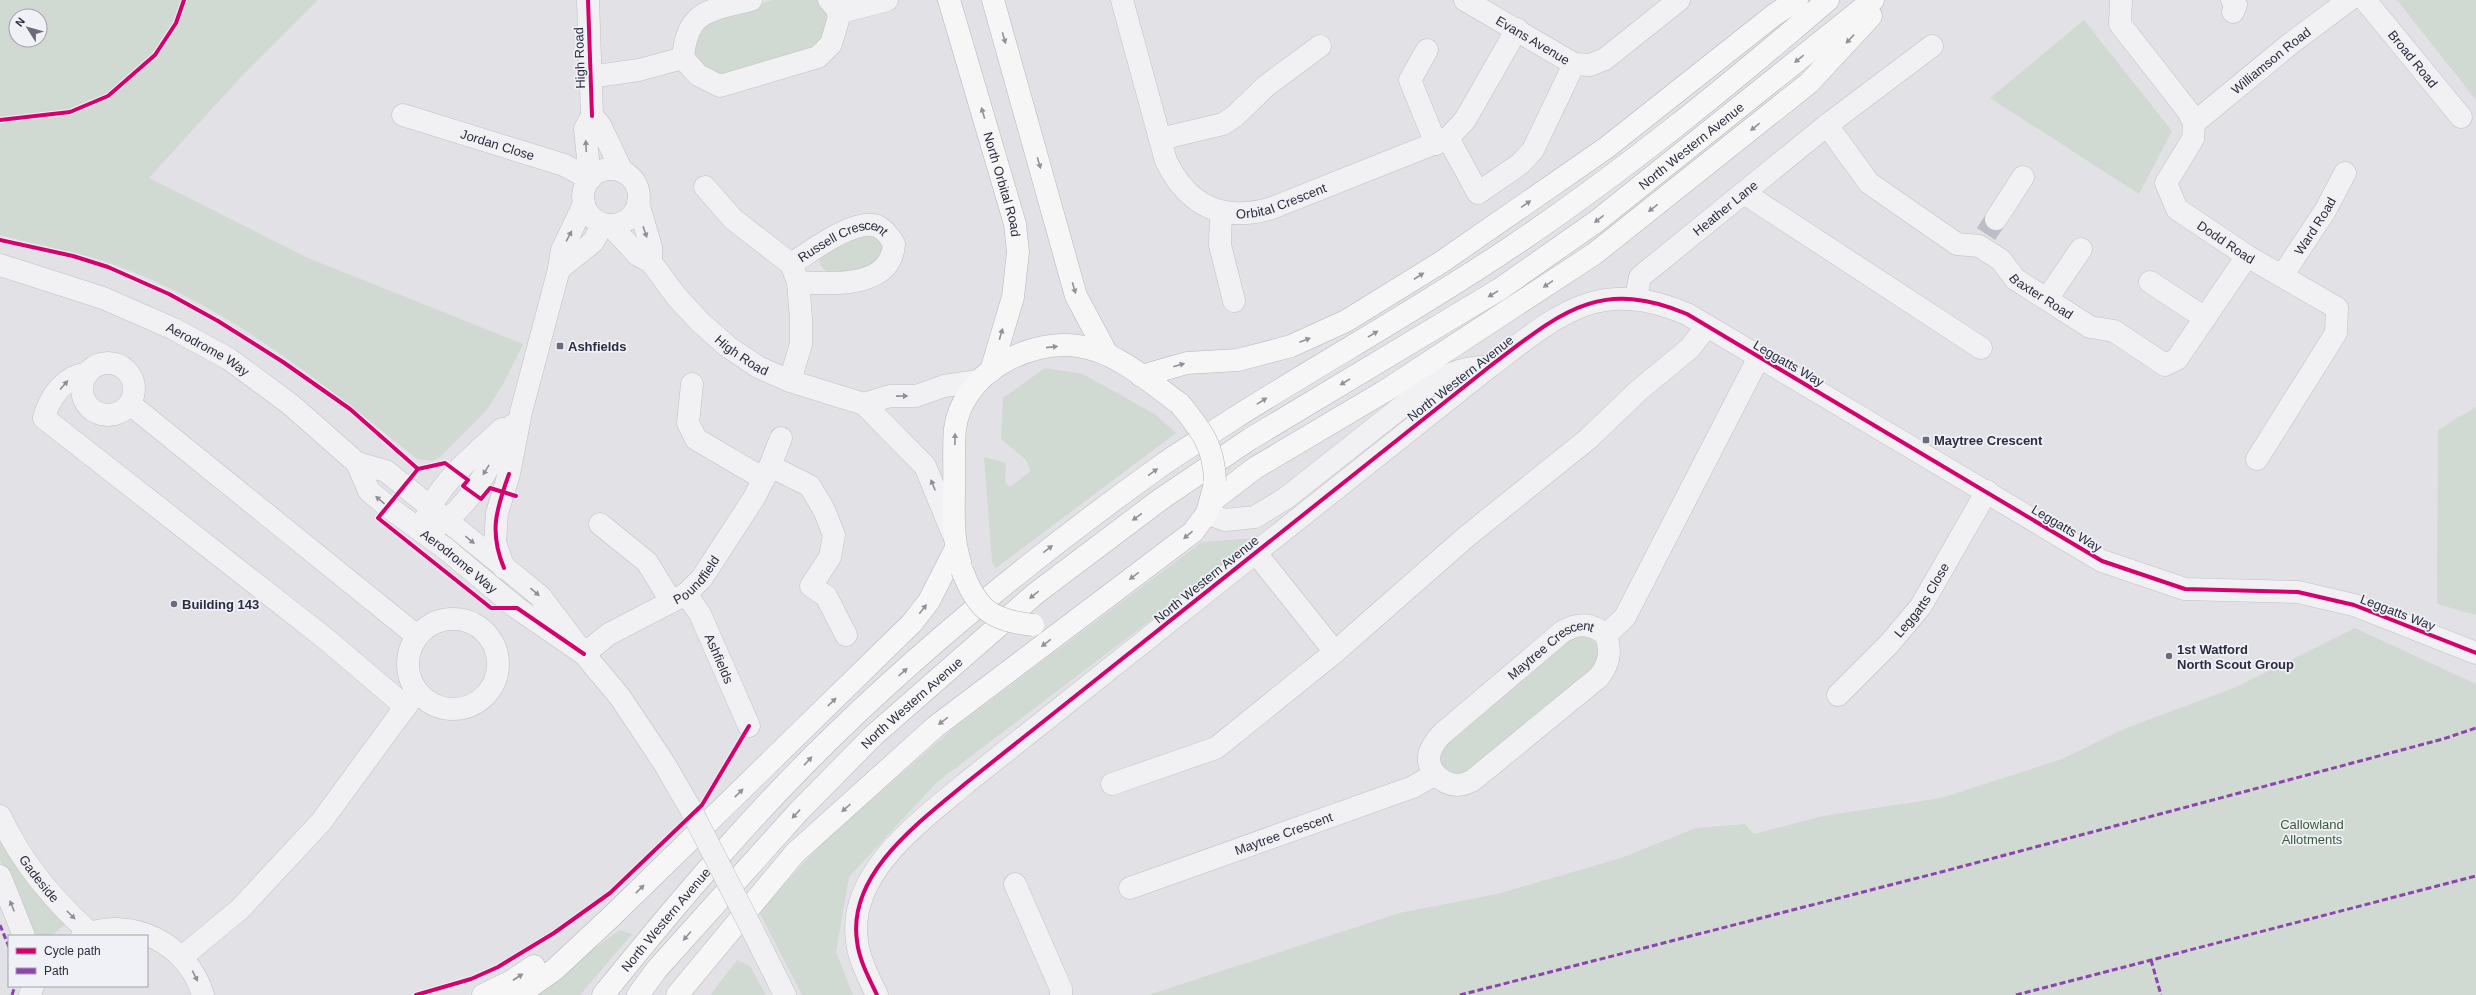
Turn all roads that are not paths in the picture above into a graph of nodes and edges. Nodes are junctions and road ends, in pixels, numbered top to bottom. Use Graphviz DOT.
graph roads {
  1 [pos="588,0"];
  2 [pos="751,0"];
  3 [pos="887,0"];
  4 [pos="950,0"];
  5 [pos="994,0"];
  6 [pos="1122,0"];
  7 [pos="1465,0"];
  8 [pos="1679,0"];
  9 [pos="1797,0"];
  10 [pos="1828,0"];
  11 [pos="1873,0"];
  12 [pos="1886,0"];
  13 [pos="2121,0"];
  14 [pos="2349,0"];
  15 [pos="2365,0"];
  16 [pos="834,6"];
  17 [pos="1516,29"];
  18 [pos="1320,46"];
  19 [pos="1932,46"];
  20 [pos="1427,50"];
  21 [pos="683,58"];
  22 [pos="1578,65"];
  23 [pos="589,77"];
  24 [pos="403,114"];
  25 [pos="592,116"];
  26 [pos="2461,117"];
  27 [pos="2194,122"];
  28 [pos="1827,125"];
  29 [pos="1160,139"];
  30 [pos="1442,141"];
  31 [pos="622,171"];
  32 [pos="2345,173"];
  33 [pos="2023,177"];
  34 [pos="590,179"];
  35 [pos="704,187"];
  36 [pos="1744,193"];
  37 [pos="638,203"];
  38 [pos="584,204"];
  39 [pos="1221,212"];
  40 [pos="606,224"];
  41 [pos="1987,233"];
  42 [pos="2081,249"];
  43 [pos="2247,256"];
  44 [pos="651,262"];
  45 [pos="0,265"];
  46 [pos="559,269"];
  47 [pos="0,271"];
  48 [pos="36,276"];
  49 [pos="2282,276"];
  50 [pos="2150,282"];
  51 [pos="1636,298"];
  52 [pos="2047,299"];
  53 [pos="1234,301"];
  54 [pos="1687,314"];
  55 [pos="2205,318"];
  56 [pos="1707,326"];
  57 [pos="1981,348"];
  58 [pos="1107,354"];
  59 [pos="1759,357"];
  60 [pos="1489,367"];
  61 [pos="87,374"];
  62 [pos="984,376"];
  63 [pos="1141,376"];
  64 [pos="790,381"];
  65 [pos="1433,382"];
  66 [pos="692,384"];
  67 [pos="1385,391"];
  68 [pos="130,404"];
  69 [pos="864,404"];
  70 [pos="521,412"];
  71 [pos="781,438"];
  72 [pos="2257,459"];
  73 [pos="357,463"];
  74 [pos="767,473"];
  75 [pos="1987,491"];
  76 [pos="1211,498"];
  77 [pos="429,507"];
  78 [pos="447,522"];
  79 [pos="600,524"];
  80 [pos="422,532"];
  81 [pos="954,541"];
  82 [pos="1255,552"];
  83 [pos="504,568"];
  84 [pos="678,597"];
  85 [pos="1077,619"];
  86 [pos="846,635"];
  87 [pos="1606,635"];
  88 [pos="417,636"];
  89 [pos="1335,652"];
  90 [pos="2476,653"];
  91 [pos="584,654"];
  92 [pos="1838,695"];
  93 [pos="412,699"];
  94 [pos="749,726"];
  95 [pos="1434,774"];
  96 [pos="1112,784"];
  97 [pos="0,816"];
  98 [pos="0,876"];
  99 [pos="1015,884"];
  100 [pos="1130,888"];
  101 [pos="612,916"];
  102 [pos="86,934"];
  103 [pos="24,935"];
  104 [pos="146,935"];
  105 [pos="148,936"];
  106 [pos="182,957"];
  107 [pos="203,995"];
  108 [pos="483,995"];
  109 [pos="518,995"];
  110 [pos="603,995"];
  111 [pos="638,995"];
  112 [pos="677,995"];
  113 [pos="785,995"];
  114 [pos="877,995"];
  115 [pos="1061,995"];
  1 -- 23 [label="street, High Road"];
  2 -- 21 [label="street"];
  3 -- 16 [label="street"];
  62 -- 4 [label="highway, North Orbital Road, one-way"];
  5 -- 58 [label="highway, one-way"];
  6 -- 29 [label="street, Orbital Crescent"];
  7 -- 17 [label="street, Evans Avenue"];
  8 -- 22 [label="street"];
  63 -- 9 [label="highway, one-way"];
  110 -- 10 [label="highway, North Western Avenue, one-way"];
  11 -- 111 [label="highway, North Western Avenue, one-way"];
  12 -- 67 [label="highway, one-way"];
  13 -- 27 [label="street"];
  14 -- 27 [label="street, Williamson Road"];
  15 -- 26 [label="street, Broad Road"];
  16 -- 21 [label="street"];
  17 -- 22 [label="street, Evans Avenue"];
  17 -- 30 [label="street, Orbital Crescent"];
  18 -- 29 [label="street"];
  19 -- 28 [label="street, Heather Lane"];
  20 -- 30 [label="street"];
  21 -- 23 [label="street"];
  22 -- 30 [label="street"];
  23 -- 25 [label="street, High Road"];
  24 -- 34 [label="street, Jordan Close"];
  25 -- 31 [label="street"];
  34 -- 25 [label="street, High Road, one-way"];
  27 -- 43 [label="street, Dodd Road"];
  28 -- 36 [label="street, Heather Lane"];
  28 -- 41 [label="street, Baxter Road"];
  29 -- 39 [label="street, Orbital Crescent"];
  30 -- 39 [label="street, Orbital Crescent"];
  31 -- 34 [label="street"];
  31 -- 37 [label="street"];
  32 -- 49 [label="street, Ward Road"];
  33 -- 41 [label="street"];
  34 -- 38 [label="street"];
  35 -- 64 [label="street, Russell Crescent"];
  36 -- 51 [label="street, Heather Lane"];
  36 -- 57 [label="street"];
  37 -- 40 [label="street"];
  37 -- 44 [label="street, one-way"];
  38 -- 40 [label="street"];
  46 -- 38 [label="street, one-way"];
  39 -- 53 [label="street"];
  40 -- 44 [label="street, High Road"];
  40 -- 46 [label="street"];
  41 -- 52 [label="street, Baxter Road"];
  42 -- 52 [label="street"];
  43 -- 49 [label="street, Dodd Road"];
  43 -- 55 [label="street, Baxter Road"];
  44 -- 64 [label="street, High Road"];
  45 -- 48 [label="street, Aerodrome Way"];
  46 -- 70 [label="street"];
  47 -- 48 [label="street, Aerodrome Way"];
  48 -- 73 [label="street, Aerodrome Way"];
  49 -- 72 [label="street, Dodd Road"];
  50 -- 55 [label="street"];
  51 -- 54 [label="street, North Western Avenue"];
  51 -- 60 [label="street, North Western Avenue"];
  52 -- 55 [label="street, Baxter Road"];
  54 -- 56 [label="street, Leggatts Way"];
  56 -- 59 [label="street, Leggatts Way"];
  56 -- 89 [label="street"];
  62 -- 58 [label="highway, one-way"];
  58 -- 63 [label="highway"];
  59 -- 75 [label="street, Leggatts Way"];
  59 -- 87 [label="street, Maytree Crescent"];
  60 -- 65 [label="street"];
  60 -- 82 [label="street, North Western Avenue"];
  61 -- 68 [label="street"];
  61 -- 68 [label="street"];
  93 -- 61 [label="street, one-way"];
  69 -- 62 [label="street, one-way"];
  81 -- 62 [label="highway, one-way"];
  63 -- 76 [label="highway, bridge"];
  64 -- 69 [label="street, High Road"];
  65 -- 67 [label="street"];
  65 -- 76 [label="street"];
  66 -- 74 [label="street"];
  67 -- 76 [label="highway"];
  68 -- 88 [label="street"];
  81 -- 69 [label="street, High Road, one-way"];
  70 -- 77 [label="street"];
  70 -- 78 [label="street, one-way"];
  70 -- 83 [label="street"];
  71 -- 74 [label="street, Poundfield"];
  73 -- 77 [label="street, Aerodrome Way"];
  80 -- 73 [label="street, Aerodrome Way, one-way"];
  74 -- 84 [label="street, Poundfield"];
  74 -- 86 [label="street"];
  75 -- 90 [label="street, Leggatts Way"];
  75 -- 92 [label="street, Leggatts Close"];
  76 -- 85 [label="highway, one-way"];
  77 -- 78 [label="street, Aerodrome Way"];
  77 -- 80 [label="street"];
  78 -- 80 [label="street"];
  78 -- 83 [label="street, Aerodrome Way, one-way"];
  79 -- 84 [label="street, Ashfields"];
  80 -- 91 [label="street, Aerodrome Way"];
  81 -- 85 [label="highway, bridge"];
  101 -- 81 [label="highway, one-way"];
  82 -- 89 [label="street"];
  82 -- 114 [label="street, North Western Avenue"];
  83 -- 91 [label="street, Aerodrome Way, one-way"];
  84 -- 91 [label="street, Poundfield"];
  84 -- 94 [label="street, Ashfields"];
  85 -- 112 [label="highway, one-way"];
  87 -- 95 [label="street, Maytree Crescent"];
  87 -- 95 [label="street, Maytree Crescent"];
  88 -- 93 [label="street"];
  88 -- 93 [label="street"];
  89 -- 96 [label="street"];
  91 -- 113 [label="street, bridge"];
  93 -- 106 [label="street"];
  95 -- 100 [label="street, Maytree Crescent"];
  97 -- 102 [label="street, Gadeside, one-way"];
  103 -- 98 [label="street, one-way"];
  99 -- 115 [label="street"];
  108 -- 101 [label="highway, one-way"];
  101 -- 109 [label="highway"];
  102 -- 104 [label="street"];
  105 -- 106 [label="street"];
  106 -- 107 [label="street, one-way"];
}
